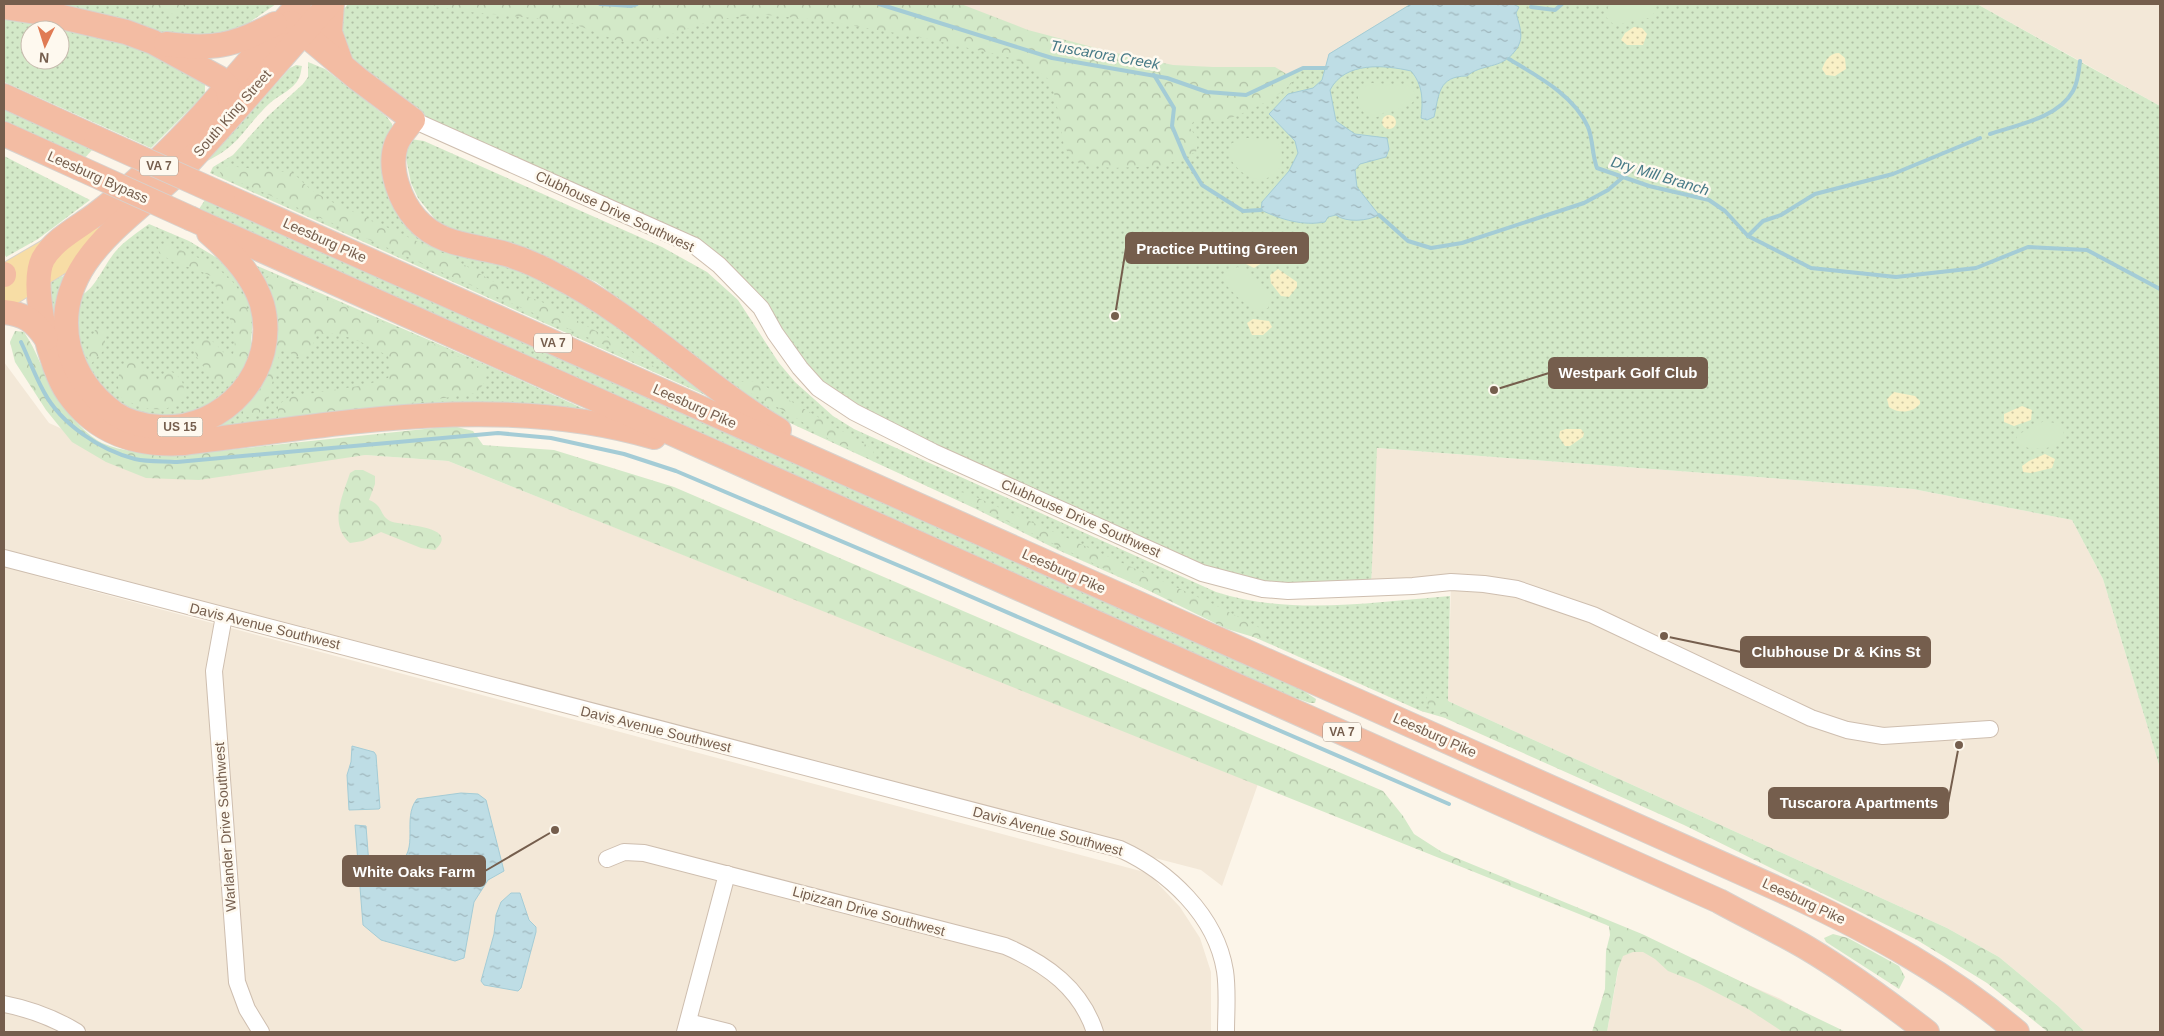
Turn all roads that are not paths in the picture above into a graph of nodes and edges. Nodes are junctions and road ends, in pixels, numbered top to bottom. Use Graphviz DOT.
graph roads {
  1 [pos="330,4"];
  2 [pos="4,7"];
  3 [pos="296,18"];
  4 [pos="153,42"];
  5 [pos="341,64"];
  6 [pos="269,71"];
  7 [pos="227,86"];
  8 [pos="4,96"];
  9 [pos="413,120"];
  10 [pos="221,127"];
  11 [pos="4,134"];
  12 [pos="192,219"];
  13 [pos="110,233"];
  14 [pos="52,247"];
  15 [pos="4,275"];
  16 [pos="39,278"];
  17 [pos="4,299"];
  18 [pos="4,312"];
  19 [pos="46,338"];
  20 [pos="740,462"];
  21 [pos="884,491"];
  22 [pos="4,558"];
  23 [pos="224,616"];
  24 [pos="1990,729"];
  25 [pos="607,859"];
  26 [pos="727,874"];
  27 [pos="4,1004"];
  28 [pos="686,1027"];
  29 [pos="77,1032"];
  30 [pos="261,1032"];
  31 [pos="728,1032"];
  32 [pos="1095,1032"];
  33 [pos="1226,1032"];
  34 [pos="1927,1032"];
  35 [pos="2018,1032"];
  1 -- 3 [label="highway, South King Street / US 15"];
  1 -- 5 [label="highway"];
  2 -- 4 [label="highway"];
  3 -- 4 [label="highway"];
  3 -- 5 [label="highway, Clubhouse Drive Southwest"];
  3 -- 6 [label="highway, South King Street / US 15"];
  3 -- 7 [label="highway, South King Street"];
  4 -- 7 [label="highway"];
  5 -- 6 [label="highway"];
  5 -- 9 [label="highway, Clubhouse Drive Southwest"];
  6 -- 10 [label="highway, South King Street / US 15"];
  7 -- 10 [label="highway"];
  7 -- 14 [label="highway, South King Street"];
  8 -- 21 [label="highway, Leesburg Pike / VA 7, bridge"];
  9 -- 21 [label="highway"];
  9 -- 24 [label="street, Clubhouse Drive Southwest"];
  10 -- 13 [label="highway, South King Street / US 15"];
  11 -- 12 [label="highway, Leesburg Bypass / US 15, bridge"];
  12 -- 13 [label="highway, US 15"];
  12 -- 20 [label="highway, VA 7"];
  13 -- 16 [label="main road, South King Street"];
  14 -- 15 [label="main road, South King Street"];
  14 -- 16 [label="highway"];
  16 -- 17 [label="main road, South King Street"];
  16 -- 19 [label="highway"];
  18 -- 19 [label="highway"];
  19 -- 20 [label="highway"];
  20 -- 34 [label="highway, VA 7"];
  21 -- 35 [label="highway, Leesburg Pike / VA 7"];
  22 -- 23 [label="street, Davis Avenue Southwest"];
  23 -- 30 [label="street, Warlander Drive Southwest"];
  23 -- 33 [label="street, Davis Avenue Southwest"];
  25 -- 26 [label="street, Lipizzan Drive Southwest"];
  26 -- 28 [label="street"];
  26 -- 32 [label="street, Lipizzan Drive Southwest"];
  27 -- 29 [label="street"];
  28 -- 31 [label="street"];
}
